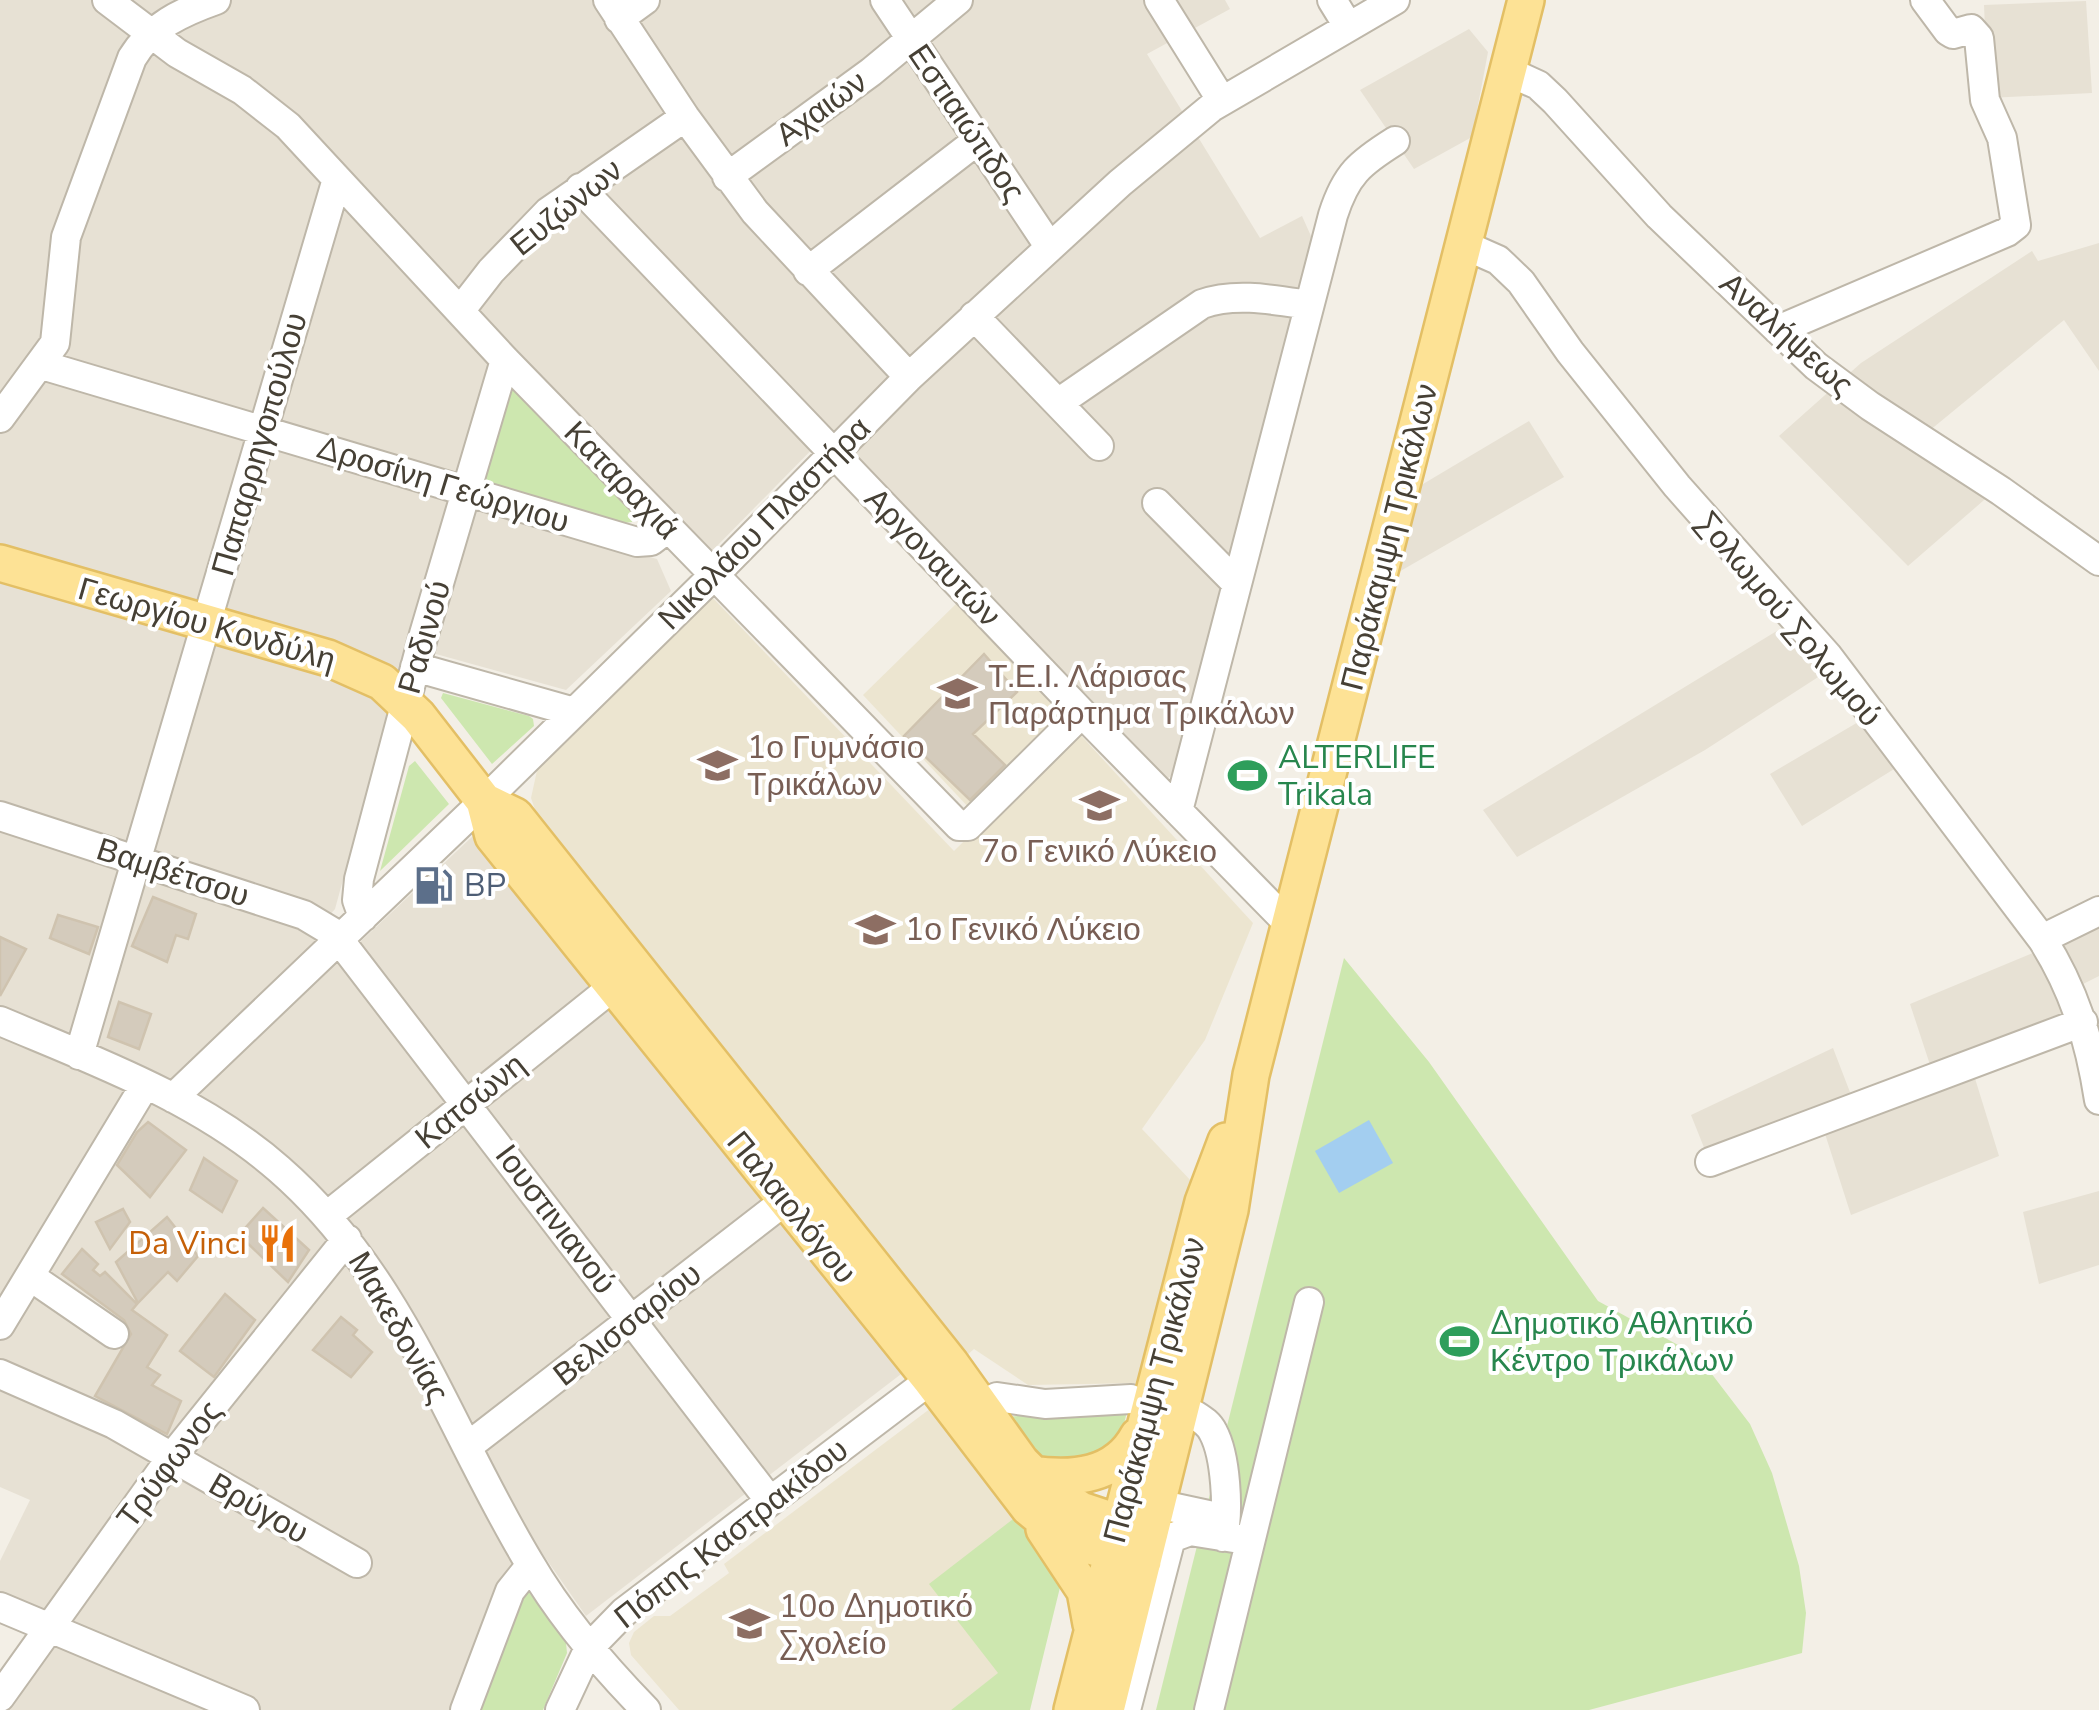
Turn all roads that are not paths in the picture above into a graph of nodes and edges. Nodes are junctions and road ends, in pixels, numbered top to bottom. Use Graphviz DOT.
graph roads {
  1 [pos="107,0"];
  2 [pos="216,0"];
  3 [pos="645,0"];
  4 [pos="884,0"];
  5 [pos="958,0"];
  6 [pos="1160,0"];
  7 [pos="1332,0"];
  8 [pos="1394,0"];
  9 [pos="1925,0"];
  10 [pos="1516,3"];
  11 [pos="613,9"];
  12 [pos="1348,26"];
  13 [pos="151,34"];
  14 [pos="912,40"];
  15 [pos="1507,71"];
  16 [pos="1222,101"];
  17 [pos="685,117"];
  18 [pos="978,140"];
  19 [pos="1395,142"];
  20 [pos="727,176"];
  21 [pos="337,179"];
  22 [pos="580,188"];
  23 [pos="1464,245"];
  24 [pos="1050,246"];
  25 [pos="808,270"];
  26 [pos="1309,304"];
  27 [pos="460,312"];
  28 [pos="974,316"];
  29 [pos="1778,330"];
  30 [pos="504,360"];
  31 [pos="42,365"];
  32 [pos="908,377"];
  33 [pos="1058,403"];
  34 [pos="0,418"];
  35 [pos="262,431"];
  36 [pos="1100,446"];
  37 [pos="834,454"];
  38 [pos="465,491"];
  39 [pos="1156,503"];
  40 [pos="668,528"];
  41 [pos="2099,560"];
  42 [pos="0,564"];
  43 [pos="714,575"];
  44 [pos="1237,584"];
  45 [pos="206,624"];
  46 [pos="415,667"];
  47 [pos="405,703"];
  48 [pos="574,712"];
  49 [pos="1082,713"];
  50 [pos="484,802"];
  51 [pos="1178,811"];
  52 [pos="0,816"];
  53 [pos="136,860"];
  54 [pos="2099,911"];
  55 [pos="363,917"];
  56 [pos="1289,924"];
  57 [pos="340,938"];
  58 [pos="2042,939"];
  59 [pos="614,986"];
  60 [pos="0,1021"];
  61 [pos="2083,1022"];
  62 [pos="79,1055"];
  63 [pos="1251,1075"];
  64 [pos="145,1084"];
  65 [pos="173,1098"];
  66 [pos="2099,1100"];
  67 [pos="467,1103"];
  68 [pos="1710,1162"];
  69 [pos="786,1200"];
  70 [pos="327,1216"];
  71 [pos="348,1239"];
  72 [pos="31,1277"];
  73 [pos="1310,1302"];
  74 [pos="632,1320"];
  75 [pos="0,1326"];
  76 [pos="114,1334"];
  77 [pos="941,1372"];
  78 [pos="0,1374"];
  79 [pos="980,1404"];
  80 [pos="1137,1413"];
  81 [pos="1196,1415"];
  82 [pos="467,1447"];
  83 [pos="171,1458"];
  84 [pos="1030,1491"];
  85 [pos="770,1501"];
  86 [pos="1238,1530"];
  87 [pos="1145,1540"];
  88 [pos="357,1563"];
  89 [pos="530,1566"];
  90 [pos="0,1608"];
  91 [pos="48,1628"];
  92 [pos="1091,1632"];
  93 [pos="589,1648"];
  94 [pos="0,1697"];
  95 [pos="189,1700"];
  96 [pos="245,1710"];
  97 [pos="465,1710"];
  98 [pos="560,1710"];
  99 [pos="646,1710"];
  100 [pos="1072,1710"];
  101 [pos="1106,1710"];
  102 [pos="1126,1710"];
  103 [pos="1209,1710"];
  1 -- 13 [label="street, Καταραχιά"];
  2 -- 13 [label="street"];
  3 -- 11 [label="street"];
  4 -- 14 [label="street, Εστιαιώτιδος"];
  5 -- 14 [label="street, Αχαιών"];
  6 -- 16 [label="street"];
  7 -- 12 [label="street"];
  8 -- 12 [label="street, Νικολάου Πλαστήρα"];
  9 -- 29 [label="street"];
  10 -- 15 [label="main road, Παράκαμψη Τρικάλων"];
  11 -- 17 [label="street"];
  12 -- 16 [label="street, Νικολάου Πλαστήρα"];
  13 -- 21 [label="street, Καταραχιά"];
  13 -- 31 [label="street"];
  14 -- 18 [label="street, Εστιαιώτιδος"];
  14 -- 20 [label="street, Αχαιών"];
  15 -- 23 [label="main road, Παράκαμψη Τρικάλων"];
  15 -- 29 [label="street, Αναλήψεως"];
  16 -- 24 [label="street, Νικολάου Πλαστήρα"];
  17 -- 20 [label="street"];
  17 -- 22 [label="street, Ευζώνων"];
  18 -- 24 [label="street, Εστιαιώτιδος"];
  18 -- 25 [label="street"];
  19 -- 26 [label="street"];
  20 -- 25 [label="street"];
  21 -- 27 [label="street, Καταραχιά"];
  21 -- 35 [label="street, Παπαρρηγοπούλου"];
  22 -- 27 [label="street, Ευζώνων"];
  22 -- 37 [label="street, Αργοναυτών"];
  23 -- 56 [label="main road, Παράκαμψη Τρικάλων"];
  23 -- 58 [label="street, Σολωμού Σολωμού"];
  24 -- 28 [label="street, Νικολάου Πλαστήρα"];
  25 -- 32 [label="street"];
  26 -- 33 [label="street"];
  26 -- 44 [label="street"];
  27 -- 30 [label="street, Καταραχιά"];
  28 -- 32 [label="street, Νικολάου Πλαστήρα"];
  28 -- 33 [label="street"];
  29 -- 41 [label="street, Αναλήψεως"];
  30 -- 38 [label="street, Ραδινού"];
  30 -- 40 [label="street, Καταραχιά"];
  31 -- 34 [label="street"];
  31 -- 35 [label="street, Δροσίνη Γεώργιου"];
  32 -- 37 [label="street, Νικολάου Πλαστήρα"];
  33 -- 36 [label="street"];
  35 -- 38 [label="street, Δροσίνη Γεώργιου"];
  35 -- 45 [label="street, Παπαρρηγοπούλου"];
  37 -- 43 [label="street, Νικολάου Πλαστήρα"];
  37 -- 49 [label="street, Αργοναυτών"];
  38 -- 40 [label="street, Δροσίνη Γεώργιου"];
  38 -- 46 [label="street, Ραδινού"];
  39 -- 44 [label="street"];
  40 -- 43 [label="street, Καταραχιά"];
  42 -- 45 [label="main road, Γεωργίου Κονδύλη"];
  43 -- 48 [label="street, Νικολάου Πλαστήρα"];
  43 -- 49 [label="street, Καταραχιά"];
  44 -- 51 [label="street"];
  45 -- 47 [label="main road, Γεωργίου Κονδύλη"];
  45 -- 53 [label="street, Παπαρρηγοπούλου"];
  46 -- 47 [label="street, Ραδινού"];
  46 -- 48 [label="street"];
  47 -- 50 [label="main road, Παλαιολόγου"];
  47 -- 55 [label="street, Ραδινού"];
  48 -- 50 [label="street, Νικολάου Πλαστήρα"];
  49 -- 51 [label="street, Αργοναυτών"];
  50 -- 55 [label="street, Νικολάου Πλαστήρα"];
  50 -- 59 [label="main road, Παλαιολόγου"];
  50 -- 77 [label="main road, Παλαιολόγου"];
  51 -- 56 [label="street, Αργοναυτών"];
  52 -- 53 [label="street, Βαμβέτσου"];
  53 -- 57 [label="street, Βαμβέτσου"];
  53 -- 62 [label="street, Παπαρρηγοπούλου"];
  54 -- 58 [label="street"];
  55 -- 57 [label="street, Νικολάου Πλαστήρα"];
  56 -- 63 [label="main road, Παράκαμψη Τρικάλων"];
  57 -- 65 [label="street, Νικολάου Πλαστήρα"];
  57 -- 67 [label="street, Ιουστινιανού"];
  58 -- 61 [label="street, Σολωμού Σολωμού"];
  59 -- 67 [label="street, Κατσώνη"];
  59 -- 69 [label="main road, Παλαιολόγου"];
  60 -- 62 [label="street, Μακεδονίας"];
  61 -- 66 [label="street, Σολωμού Σολωμού"];
  61 -- 68 [label="street"];
  62 -- 64 [label="street, Μακεδονίας"];
  63 -- 80 [label="main road, Παράκαμψη Τρικάλων"];
  63 -- 87 [label="main road, Παράκαμψη Τρικάλων"];
  64 -- 65 [label="street, Μακεδονίας"];
  64 -- 72 [label="street"];
  65 -- 70 [label="street, Μακεδονίας"];
  67 -- 70 [label="street, Κατσώνη"];
  67 -- 74 [label="street, Ιουστινιανού"];
  69 -- 74 [label="street, Βελισσαρίου"];
  69 -- 77 [label="main road, Παλαιολόγου"];
  70 -- 71 [label="street, Μακεδονίας"];
  71 -- 82 [label="street, Μακεδονίας"];
  71 -- 83 [label="street, Τρύφωνος"];
  72 -- 75 [label="street"];
  72 -- 76 [label="street"];
  73 -- 86 [label="street"];
  74 -- 82 [label="street, Βελισσαρίου"];
  74 -- 85 [label="street, Ιουστινιανού"];
  77 -- 79 [label="main road, Παλαιολόγου"];
  77 -- 84 [label="main road, Παλαιολόγου"];
  77 -- 85 [label="street, Πόπης Καστρακίδου"];
  78 -- 83 [label="street, Βρύγου"];
  79 -- 80 [label="street"];
  79 -- 84 [label="main road, Παλαιολόγου"];
  80 -- 84 [label="main road"];
  80 -- 87 [label="main road, Παράκαμψη Τρικάλων"];
  81 -- 86 [label="street"];
  82 -- 89 [label="street, Μακεδονίας"];
  83 -- 88 [label="street, Βρύγου"];
  83 -- 91 [label="street, Τρύφωνος"];
  84 -- 87 [label="main road, Παλαιολόγου"];
  84 -- 92 [label="main road"];
  85 -- 93 [label="street, Πόπης Καστρακίδου"];
  86 -- 87 [label="street"];
  86 -- 103 [label="street"];
  87 -- 92 [label="main road, Παράκαμψη Τρικάλων"];
  87 -- 101 [label="main road, Παράκαμψη Τρικάλων"];
  87 -- 102 [label="street"];
  89 -- 93 [label="street, Μακεδονίας"];
  89 -- 97 [label="street"];
  90 -- 91 [label="street"];
  91 -- 94 [label="street, Τρύφωνος"];
  91 -- 95 [label="street"];
  92 -- 100 [label="main road, Παράκαμψη Τρικάλων"];
  93 -- 98 [label="street, Πόπης Καστρακίδου"];
  93 -- 99 [label="street, Μακεδονίας"];
  95 -- 96 [label="street"];
}
